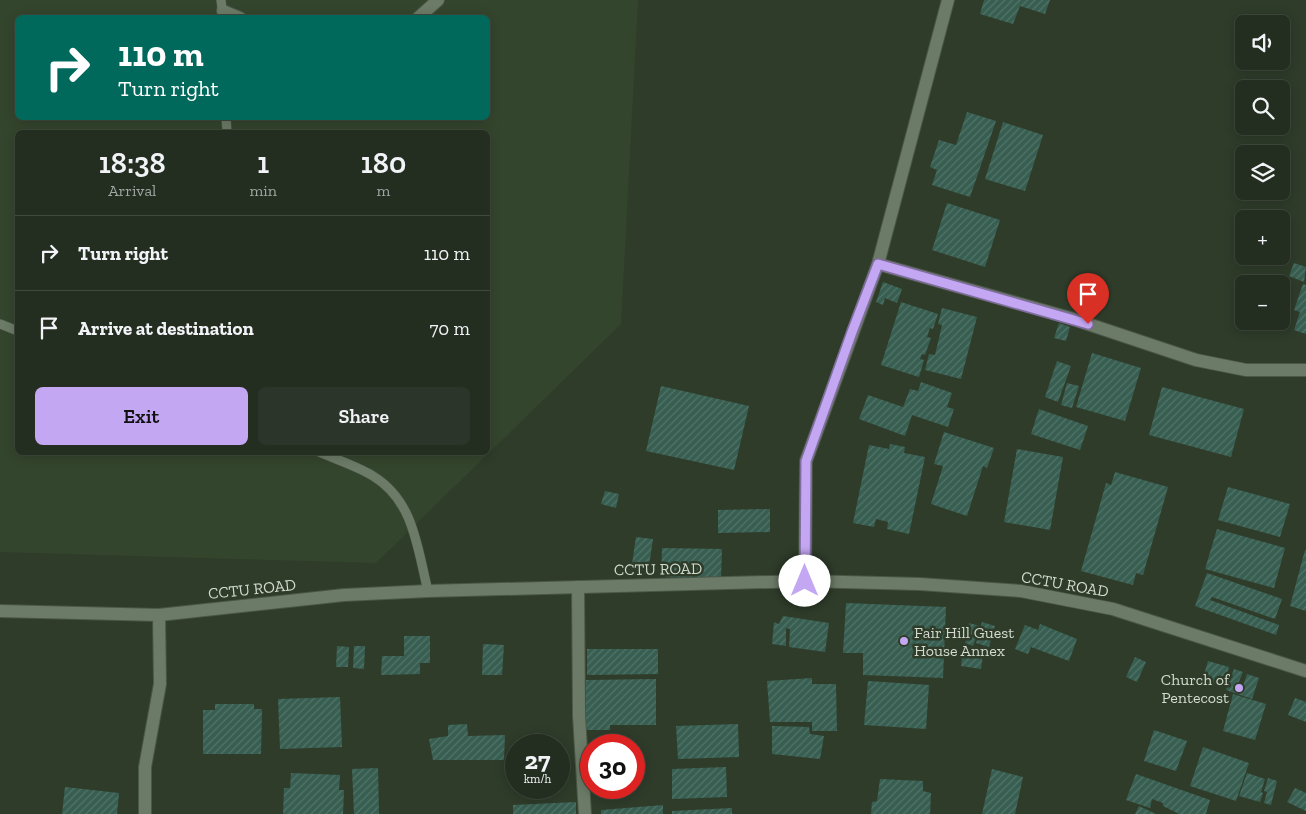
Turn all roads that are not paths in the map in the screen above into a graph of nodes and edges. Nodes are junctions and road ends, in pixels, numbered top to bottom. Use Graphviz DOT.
graph roads {
  1 [pos="438,0"];
  2 [pos="948,0"];
  3 [pos="222,9"];
  4 [pos="234,15"];
  5 [pos="421,15"];
  6 [pos="878,264"];
  7 [pos="0,324"];
  8 [pos="15,330"];
  9 [pos="1306,370"];
  10 [pos="327,455"];
  11 [pos="805,581"];
  12 [pos="578,587"];
  13 [pos="428,591"];
  14 [pos="0,611"];
  15 [pos="159,615"];
  16 [pos="1306,671"];
  17 [pos="144,814"];
  18 [pos="584,814"];
  1 -- 5 [label="street"];
  2 -- 6 [label="street"];
  3 -- 4 [label="street"];
  6 -- 9 [label="street"];
  6 -- 11 [label="street"];
  7 -- 8 [label="lane"];
  10 -- 13 [label="lane"];
  11 -- 12 [label="street, CCTU ROAD"];
  11 -- 16 [label="street, CCTU ROAD"];
  12 -- 13 [label="street, CCTU ROAD"];
  12 -- 18 [label="street"];
  13 -- 15 [label="street, CCTU ROAD"];
  14 -- 15 [label="street, CCTU ROAD"];
  15 -- 17 [label="street"];
}
